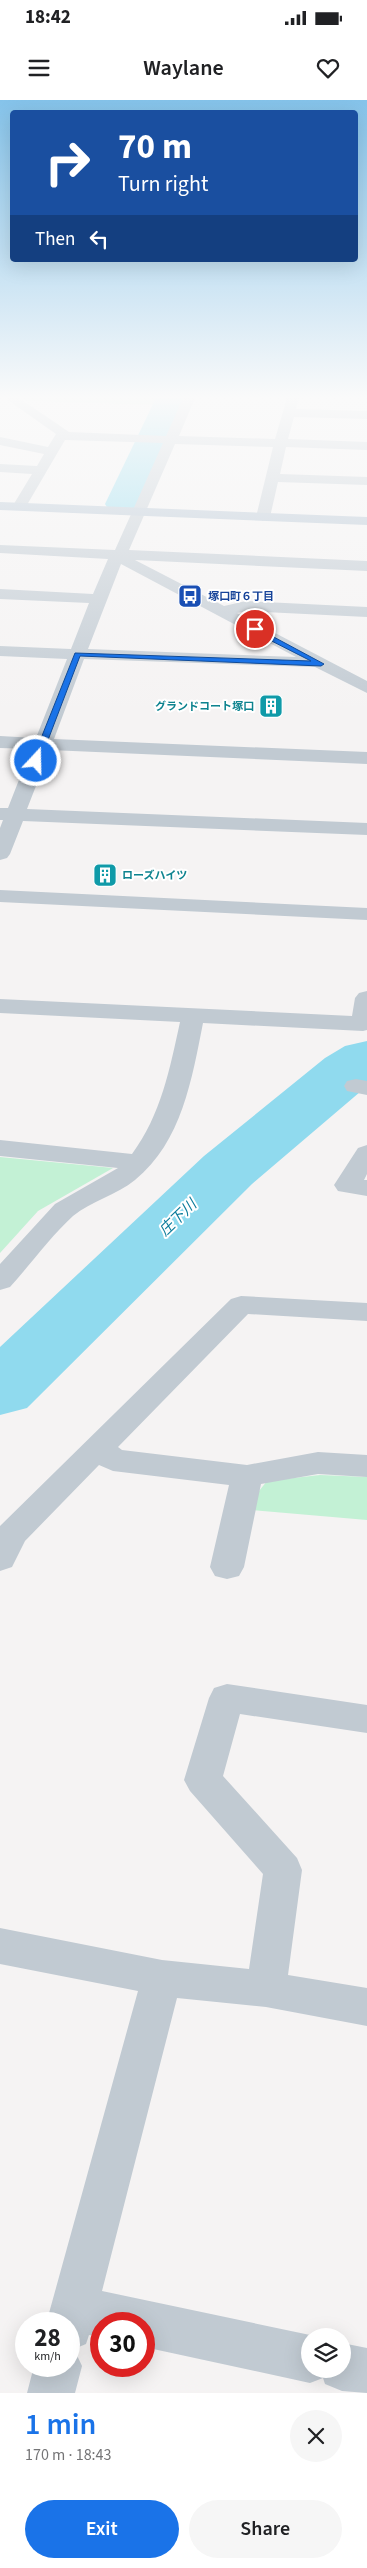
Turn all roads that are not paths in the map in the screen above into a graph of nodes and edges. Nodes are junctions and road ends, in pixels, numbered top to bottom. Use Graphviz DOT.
graph roads {
  1 [pos="142,505"];
  2 [pos="266,505"];
  3 [pos="0,506"];
  4 [pos="19,507"];
  5 [pos="140,512"];
  6 [pos="263,517"];
  7 [pos="367,521"];
  8 [pos="0,549"];
  9 [pos="121,557"];
  10 [pos="367,566"];
  11 [pos="0,594"];
  12 [pos="98,599"];
  13 [pos="234,609"];
  14 [pos="367,612"];
  15 [pos="0,651"];
  16 [pos="78,654"];
  17 [pos="321,664"];
  18 [pos="367,688"];
  19 [pos="0,742"];
  20 [pos="43,743"];
  21 [pos="367,758"];
  22 [pos="7,814"];
  23 [pos="367,829"];
  24 [pos="0,854"];
  25 [pos="0,896"];
  26 [pos="367,914"];
  27 [pos="367,998"];
  28 [pos="0,1006"];
  29 [pos="193,1016"];
  30 [pos="0,1148"];
  31 [pos="367,1153"];
  32 [pos="139,1162"];
  33 [pos="367,1188"];
  34 [pos="0,1281"];
  35 [pos="367,1312"];
  36 [pos="99,1447"];
  37 [pos="367,1466"];
  38 [pos="247,1476"];
  39 [pos="0,1559"];
  40 [pos="227,1567"];
  41 [pos="367,1719"];
  42 [pos="0,1946"];
  43 [pos="162,1978"];
  44 [pos="266,1989"];
  45 [pos="367,2007"];
  46 [pos="72,2312"];
  47 [pos="80,2319"];
  48 [pos="301,2357"];
  49 [pos="351,2368"];
  50 [pos="367,2372"];
  51 [pos="55,2377"];
  52 [pos="51,2393"];
  1 -- 5 [label="street"];
  2 -- 6 [label="street"];
  3 -- 4 [label="main road"];
  4 -- 5 [label="main road"];
  5 -- 6 [label="main road"];
  5 -- 9 [label="street"];
  6 -- 7 [label="main road"];
  8 -- 9 [label="street"];
  9 -- 10 [label="street"];
  9 -- 12 [label="street"];
  9 -- 13 [label="street"];
  11 -- 12 [label="street"];
  12 -- 16 [label="street"];
  13 -- 14 [label="street"];
  13 -- 17 [label="street"];
  15 -- 16 [label="street"];
  16 -- 17 [label="street"];
  16 -- 20 [label="street"];
  17 -- 18 [label="street"];
  19 -- 20 [label="street"];
  20 -- 21 [label="street"];
  20 -- 22 [label="street"];
  22 -- 23 [label="street"];
  22 -- 24 [label="street"];
  25 -- 26 [label="street"];
  27 -- 29 [label="street"];
  28 -- 29 [label="street"];
  29 -- 32 [label="street"];
  30 -- 32 [label="street"];
  31 -- 33 [label="street"];
  32 -- 34 [label="street"];
  35 -- 36 [label="street"];
  36 -- 38 [label="street"];
  36 -- 39 [label="street"];
  37 -- 38 [label="street"];
  38 -- 40 [label="street"];
  41 -- 44 [label="street"];
  42 -- 43 [label="street"];
  43 -- 44 [label="street"];
  43 -- 46 [label="street"];
  44 -- 45 [label="street"];
  47 -- 48 [label="street"];
  49 -- 50 [label="street"];
  51 -- 52 [label="street"];
}
